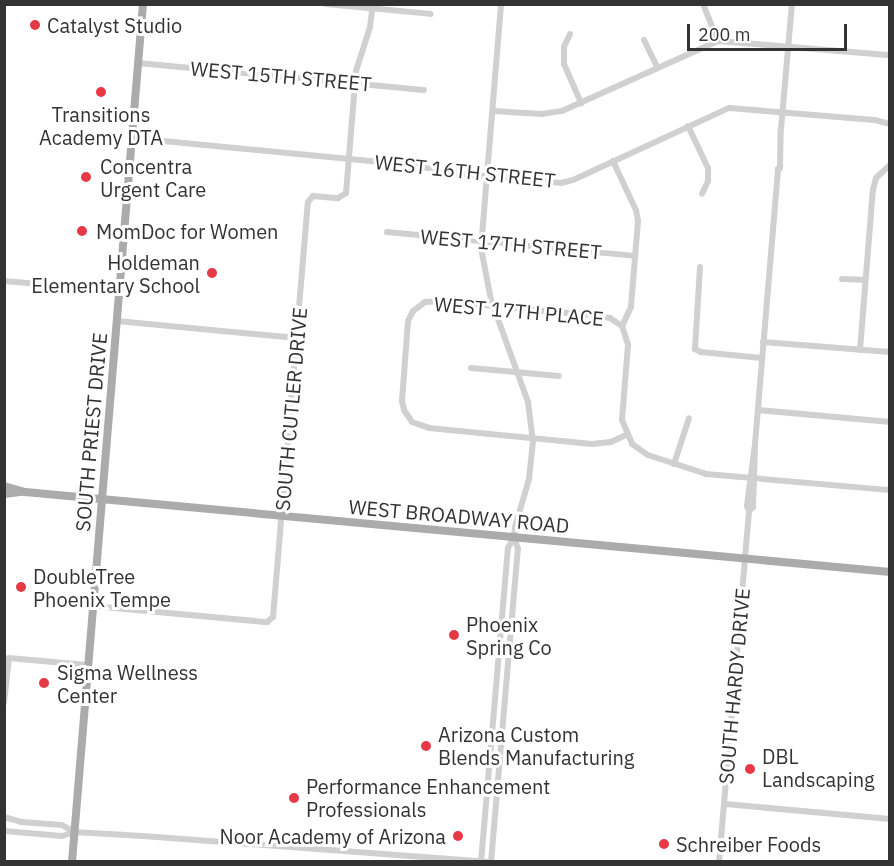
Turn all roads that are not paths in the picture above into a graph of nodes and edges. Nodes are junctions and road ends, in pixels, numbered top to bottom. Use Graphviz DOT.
graph roads {
  1 [pos="143,4"];
  2 [pos="326,4"];
  3 [pos="501,4"];
  4 [pos="703,4"];
  5 [pos="792,4"];
  6 [pos="373,7"];
  7 [pos="431,14"];
  8 [pos="570,34"];
  9 [pos="644,40"];
  10 [pos="718,41"];
  11 [pos="789,45"];
  12 [pos="890,55"];
  13 [pos="138,63"];
  14 [pos="657,67"];
  15 [pos="355,83"];
  16 [pos="424,90"];
  17 [pos="581,103"];
  18 [pos="493,111"];
  19 [pos="783,111"];
  20 [pos="890,124"];
  21 [pos="688,126"];
  22 [pos="132,138"];
  23 [pos="349,159"];
  24 [pos="613,161"];
  25 [pos="890,165"];
  26 [pos="487,177"];
  27 [pos="702,194"];
  28 [pos="387,232"];
  29 [pos="481,241"];
  30 [pos="635,256"];
  31 [pos="700,267"];
  32 [pos="842,279"];
  33 [pos="865,280"];
  34 [pos="4,281"];
  35 [pos="120,291"];
  36 [pos="493,306"];
  37 [pos="117,321"];
  38 [pos="622,326"];
  39 [pos="297,338"];
  40 [pos="763,342"];
  41 [pos="860,350"];
  42 [pos="890,352"];
  43 [pos="762,358"];
  44 [pos="471,368"];
  45 [pos="517,372"];
  46 [pos="559,376"];
  47 [pos="758,410"];
  48 [pos="689,418"];
  49 [pos="890,422"];
  50 [pos="626,435"];
  51 [pos="533,438"];
  52 [pos="674,464"];
  53 [pos="752,478"];
  54 [pos="4,486"];
  55 [pos="890,490"];
  56 [pos="25,492"];
  57 [pos="4,494"];
  58 [pos="102,499"];
  59 [pos="282,516"];
  60 [pos="514,537"];
  61 [pos="745,558"];
  62 [pos="890,572"];
  63 [pos="93,606"];
  64 [pos="87,665"];
  65 [pos="4,703"];
  66 [pos="725,804"];
  67 [pos="4,817"];
  68 [pos="890,819"];
  69 [pos="4,831"];
  70 [pos="74,832"];
  71 [pos="72,861"];
  72 [pos="481,861"];
  73 [pos="491,861"];
  74 [pos="719,861"];
  1 -- 13 [label="main road, SOUTH PRIEST DRIVE"];
  2 -- 6 [label="street"];
  3 -- 18 [label="street"];
  4 -- 10 [label="street"];
  5 -- 11 [label="street, SOUTH HARDY DRIVE"];
  6 -- 7 [label="street"];
  6 -- 15 [label="street"];
  8 -- 17 [label="street"];
  9 -- 14 [label="street"];
  10 -- 11 [label="street"];
  10 -- 14 [label="street"];
  11 -- 12 [label="street"];
  11 -- 19 [label="street, SOUTH HARDY DRIVE"];
  13 -- 15 [label="street, WEST 15TH STREET"];
  13 -- 22 [label="main road, SOUTH PRIEST DRIVE"];
  14 -- 17 [label="street"];
  15 -- 16 [label="street, WEST 15TH STREET"];
  15 -- 23 [label="street"];
  17 -- 18 [label="street"];
  18 -- 26 [label="street"];
  19 -- 20 [label="street, WEST 16TH STREET"];
  19 -- 21 [label="street, WEST 16TH STREET"];
  19 -- 40 [label="street, SOUTH HARDY DRIVE"];
  21 -- 24 [label="street, WEST 16TH STREET"];
  21 -- 27 [label="street"];
  22 -- 23 [label="street, WEST 16TH STREET"];
  22 -- 35 [label="main road, SOUTH PRIEST DRIVE"];
  23 -- 26 [label="street, WEST 16TH STREET"];
  23 -- 39 [label="street, SOUTH CUTLER DRIVE"];
  24 -- 26 [label="street, WEST 16TH STREET"];
  24 -- 30 [label="street"];
  25 -- 33 [label="street"];
  26 -- 29 [label="street"];
  28 -- 29 [label="street, WEST 17TH STREET"];
  29 -- 30 [label="street, WEST 17TH STREET"];
  29 -- 36 [label="street"];
  30 -- 38 [label="street"];
  31 -- 43 [label="street"];
  32 -- 33 [label="street"];
  33 -- 41 [label="street"];
  34 -- 35 [label="street"];
  35 -- 37 [label="main road, SOUTH PRIEST DRIVE"];
  36 -- 38 [label="street, WEST 17TH PLACE"];
  36 -- 45 [label="street"];
  36 -- 51 [label="street, WEST 17TH PLACE"];
  37 -- 39 [label="street"];
  37 -- 58 [label="main road, SOUTH PRIEST DRIVE"];
  38 -- 50 [label="street"];
  39 -- 59 [label="street, SOUTH CUTLER DRIVE"];
  40 -- 41 [label="street"];
  40 -- 43 [label="street, SOUTH HARDY DRIVE"];
  41 -- 42 [label="street"];
  43 -- 47 [label="street, SOUTH HARDY DRIVE"];
  44 -- 45 [label="street"];
  45 -- 46 [label="street"];
  45 -- 51 [label="street"];
  47 -- 49 [label="street"];
  47 -- 53 [label="street, SOUTH HARDY DRIVE"];
  48 -- 52 [label="street"];
  50 -- 51 [label="street"];
  50 -- 52 [label="street"];
  51 -- 60 [label="street"];
  52 -- 53 [label="street"];
  53 -- 55 [label="street"];
  53 -- 61 [label="street, SOUTH HARDY DRIVE"];
  54 -- 56 [label="main road, WEST BROADWAY ROAD"];
  56 -- 57 [label="main road, WEST BROADWAY ROAD"];
  56 -- 58 [label="main road, WEST BROADWAY ROAD"];
  58 -- 59 [label="main road, WEST BROADWAY ROAD"];
  58 -- 63 [label="main road, SOUTH PRIEST DRIVE"];
  59 -- 60 [label="main road, WEST BROADWAY ROAD"];
  59 -- 63 [label="street, SOUTH CUTLER DRIVE"];
  60 -- 61 [label="main road, WEST BROADWAY ROAD"];
  60 -- 72 [label="street"];
  60 -- 73 [label="street"];
  61 -- 62 [label="main road, WEST BROADWAY ROAD"];
  61 -- 66 [label="street, SOUTH HARDY DRIVE"];
  63 -- 64 [label="main road, SOUTH PRIEST DRIVE"];
  64 -- 65 [label="street"];
  64 -- 70 [label="main road, SOUTH PRIEST DRIVE"];
  66 -- 68 [label="street"];
  66 -- 74 [label="street, SOUTH HARDY DRIVE"];
  67 -- 70 [label="street"];
  69 -- 70 [label="street"];
  70 -- 71 [label="main road, SOUTH PRIEST DRIVE"];
  70 -- 72 [label="street"];
  72 -- 73 [label="street"];
}
